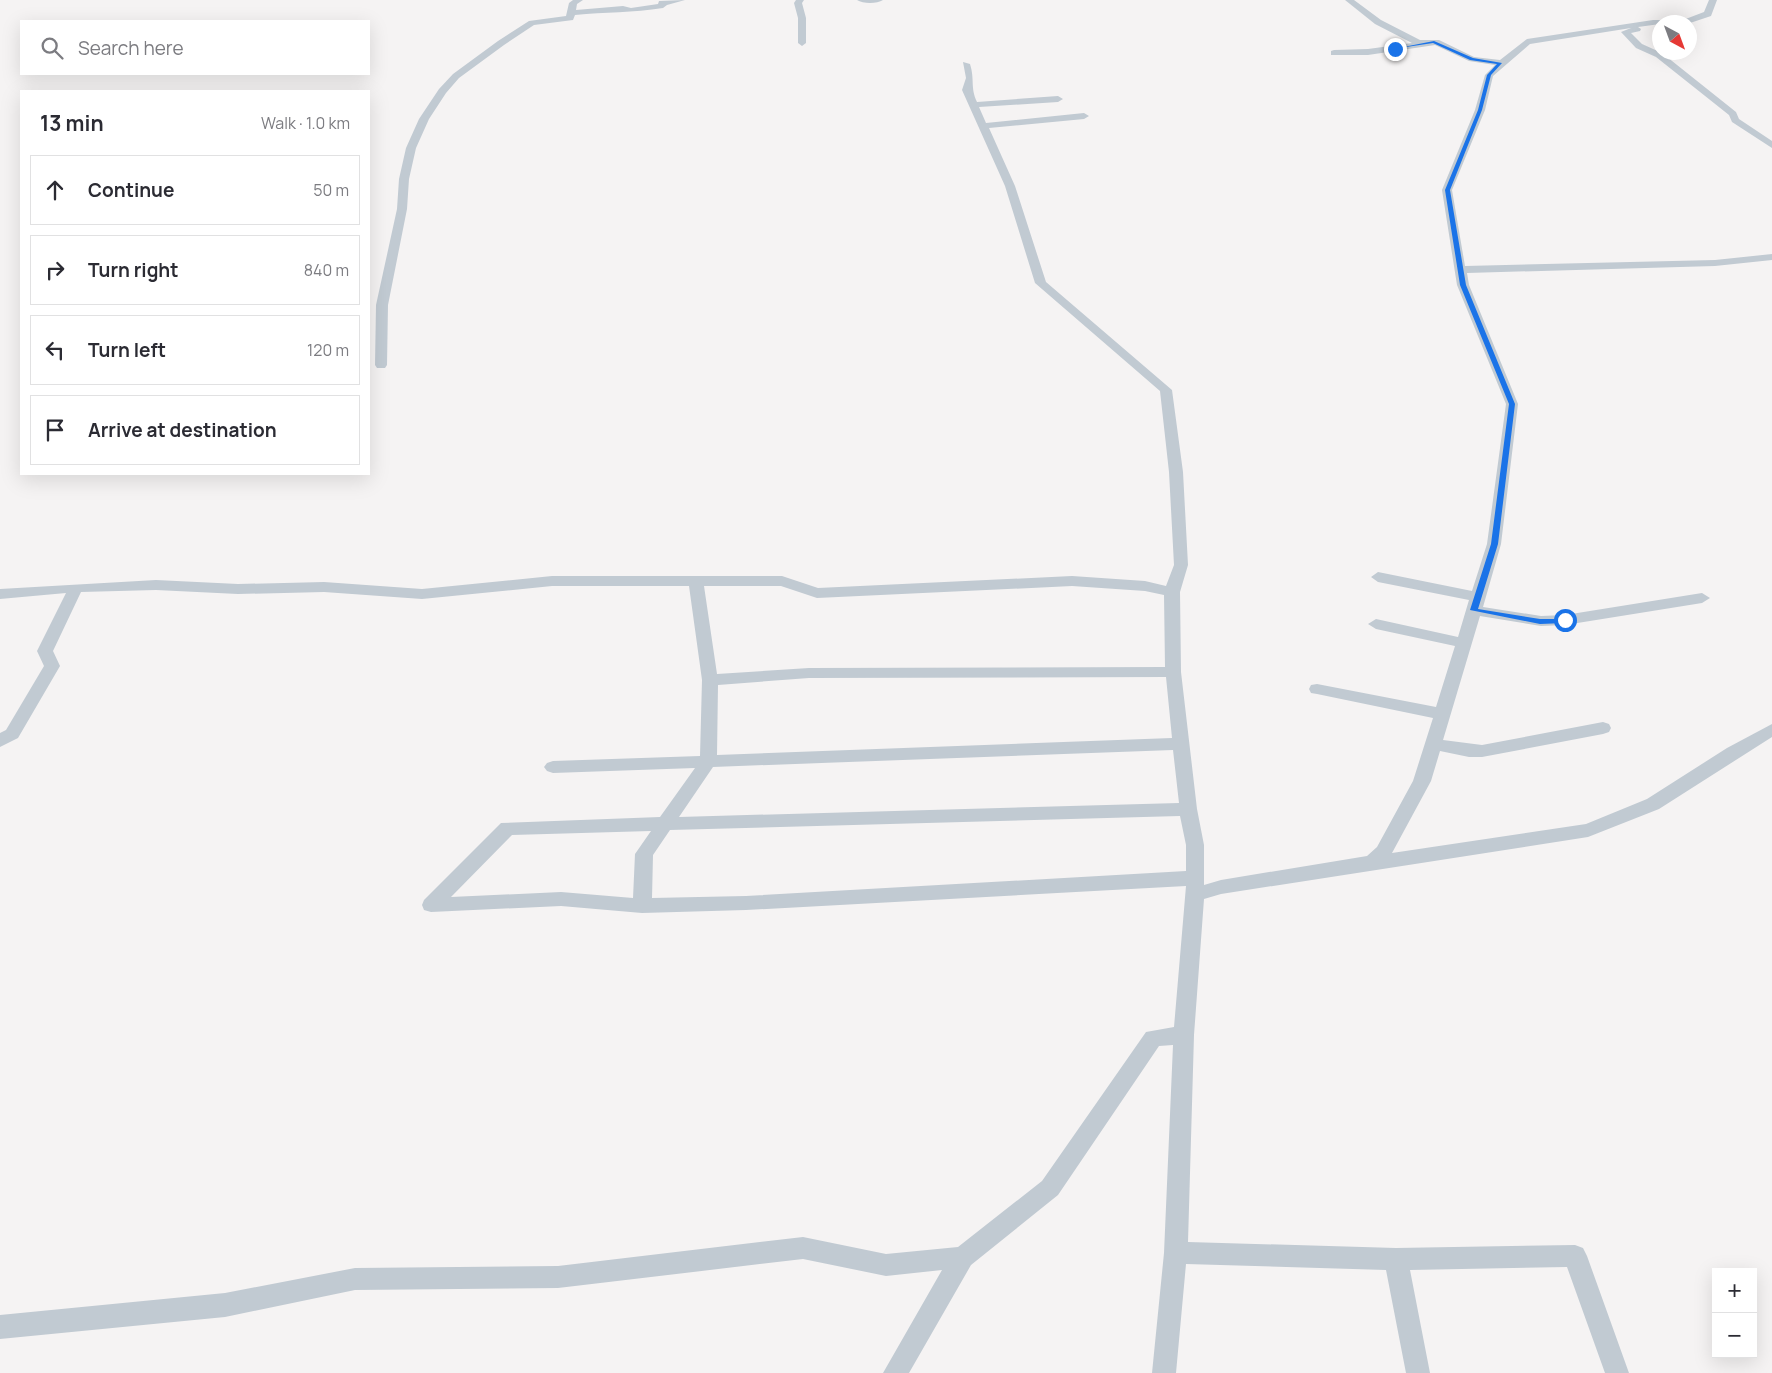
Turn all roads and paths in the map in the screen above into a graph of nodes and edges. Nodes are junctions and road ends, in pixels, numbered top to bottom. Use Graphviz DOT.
graph roads {
  1 [pos="579,0"];
  2 [pos="682,0"];
  3 [pos="800,0"];
  4 [pos="861,0"];
  5 [pos="879,0"];
  6 [pos="1349,0"];
  7 [pos="1713,0"];
  8 [pos="571,13"];
  9 [pos="1697,18"];
  10 [pos="1652,22"];
  11 [pos="1652,27"];
  12 [pos="802,43"];
  13 [pos="1421,44"];
  14 [pos="1652,52"];
  15 [pos="1334,53"];
  16 [pos="1665,60"];
  17 [pos="1500,63"];
  18 [pos="966,64"];
  19 [pos="1058,99"];
  20 [pos="974,106"];
  21 [pos="1084,116"];
  22 [pos="983,126"];
  23 [pos="1772,146"];
  24 [pos="1772,257"];
  25 [pos="1461,270"];
  26 [pos="381,365"];
  27 [pos="1378,577"];
  28 [pos="696,582"];
  29 [pos="76,588"];
  30 [pos="1172,592"];
  31 [pos="0,594"];
  32 [pos="1702,598"];
  33 [pos="1476,604"];
  34 [pos="1376,624"];
  35 [pos="1464,643"];
  36 [pos="1173,672"];
  37 [pos="710,680"];
  38 [pos="1317,688"];
  39 [pos="1442,714"];
  40 [pos="1603,728"];
  41 [pos="1772,730"];
  42 [pos="0,741"];
  43 [pos="1182,744"];
  44 [pos="1434,744"];
  45 [pos="708,762"];
  46 [pos="553,767"];
  47 [pos="1188,809"];
  48 [pos="666,823"];
  49 [pos="1372,862"];
  50 [pos="1195,886"];
  51 [pos="642,906"];
  52 [pos="1184,1035"];
  53 [pos="1176,1253"];
  54 [pos="963,1257"];
  55 [pos="1396,1259"];
  56 [pos="0,1327"];
  57 [pos="895,1373"];
  58 [pos="1164,1373"];
  59 [pos="1418,1373"];
  60 [pos="1617,1373"];
  1 -- 8 [label="street"];
  2 -- 8 [label="street"];
  3 -- 12 [label="street"];
  4 -- 5 [label="street"];
  6 -- 13 [label="street"];
  7 -- 9 [label="street"];
  8 -- 26 [label="street"];
  10 -- 17 [label="street"];
  11 -- 14 [label="street"];
  13 -- 15 [label="street"];
  13 -- 17 [label="street"];
  16 -- 23 [label="street"];
  17 -- 25 [label="street"];
  18 -- 20 [label="street"];
  19 -- 20 [label="street"];
  20 -- 22 [label="street"];
  21 -- 22 [label="street"];
  22 -- 30 [label="street"];
  24 -- 25 [label="street"];
  25 -- 33 [label="street"];
  27 -- 33 [label="street"];
  28 -- 29 [label="street"];
  28 -- 30 [label="street"];
  28 -- 37 [label="street"];
  29 -- 31 [label="street"];
  29 -- 42 [label="street"];
  30 -- 36 [label="street"];
  32 -- 33 [label="street"];
  33 -- 35 [label="street"];
  34 -- 35 [label="street"];
  35 -- 39 [label="street"];
  36 -- 37 [label="street"];
  36 -- 43 [label="street"];
  37 -- 45 [label="street"];
  38 -- 39 [label="street"];
  39 -- 44 [label="street"];
  40 -- 44 [label="street"];
  41 -- 49 [label="street"];
  43 -- 45 [label="street"];
  43 -- 47 [label="street"];
  44 -- 49 [label="street"];
  45 -- 46 [label="street"];
  45 -- 48 [label="street"];
  47 -- 48 [label="street"];
  47 -- 50 [label="street"];
  48 -- 51 [label="street"];
  48 -- 51 [label="street"];
  49 -- 50 [label="street"];
  50 -- 51 [label="street"];
  50 -- 52 [label="street"];
  52 -- 53 [label="street"];
  52 -- 54 [label="street"];
  53 -- 55 [label="street"];
  53 -- 58 [label="street"];
  54 -- 56 [label="street"];
  54 -- 57 [label="street"];
  55 -- 59 [label="street"];
  55 -- 60 [label="street"];
}
